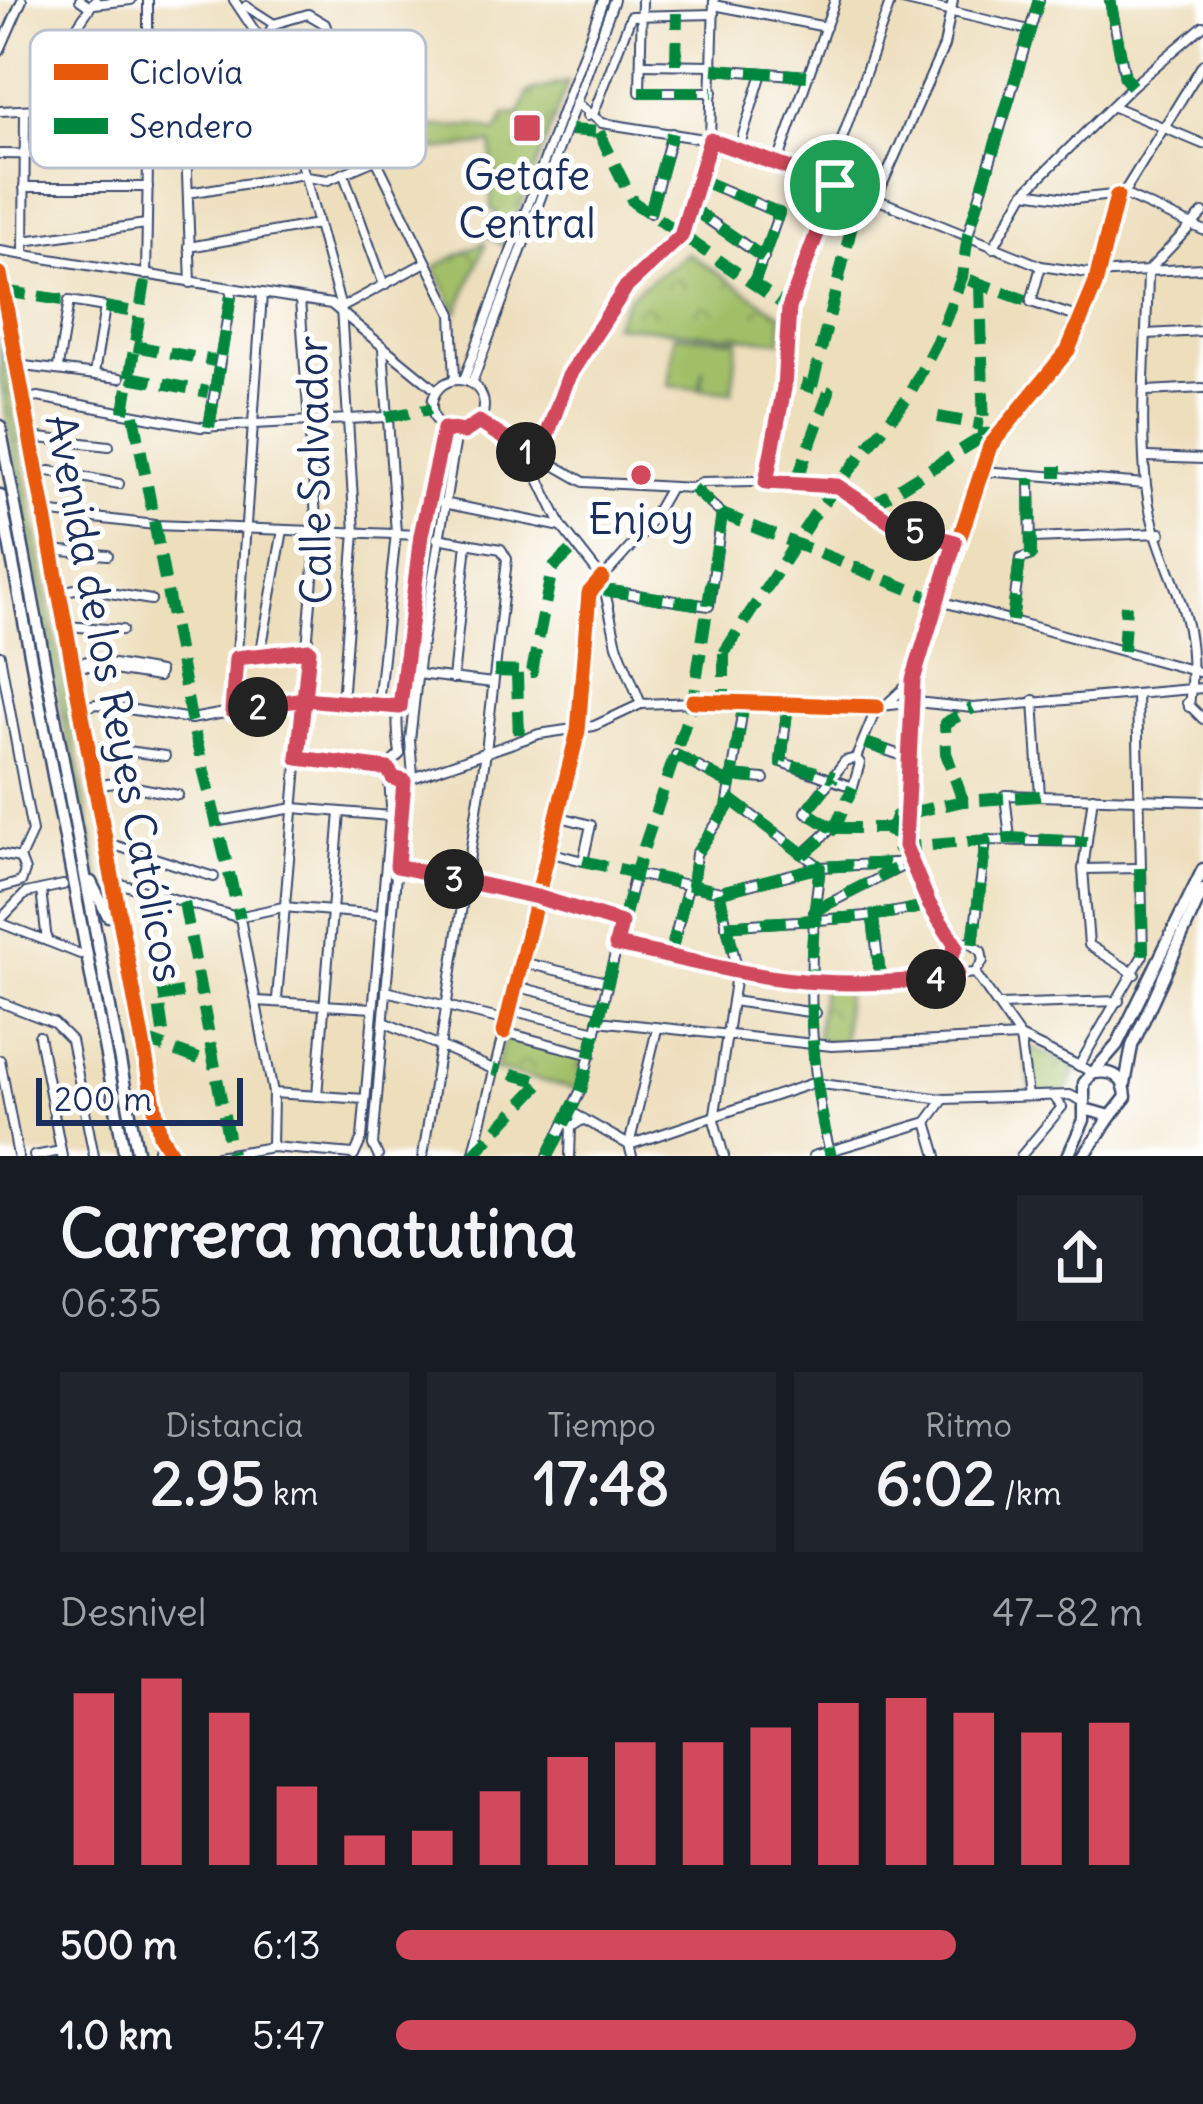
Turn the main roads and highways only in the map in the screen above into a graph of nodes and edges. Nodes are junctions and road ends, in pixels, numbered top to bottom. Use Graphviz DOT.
graph roads {
  1 [pos="0,426"];
  2 [pos="0,496"];
  3 [pos="80,851"];
  4 [pos="66,852"];
  5 [pos="1203,869"];
  6 [pos="63,885"];
  7 [pos="1203,890"];
  8 [pos="109,916"];
  9 [pos="80,954"];
  10 [pos="107,962"];
  11 [pos="93,989"];
  12 [pos="108,1005"];
  13 [pos="1095,1073"];
  14 [pos="1125,1084"];
  15 [pos="1083,1104"];
  16 [pos="1111,1116"];
  17 [pos="124,1156"];
  18 [pos="138,1156"];
  19 [pos="1068,1156"];
  20 [pos="1084,1156"];
  1 -- 3 [label="highway"];
  2 -- 4 [label="highway"];
  3 -- 8 [label="highway"];
  3 -- 12 [label="highway"];
  4 -- 6 [label="highway"];
  4 -- 11 [label="highway"];
  5 -- 13 [label="highway"];
  7 -- 14 [label="highway"];
  9 -- 11 [label="highway"];
  10 -- 12 [label="highway"];
  11 -- 17 [label="highway"];
  12 -- 18 [label="highway"];
  13 -- 14 [label="highway"];
  13 -- 15 [label="highway"];
  14 -- 16 [label="highway"];
  15 -- 16 [label="highway"];
  15 -- 19 [label="highway"];
  16 -- 20 [label="highway"];
}
